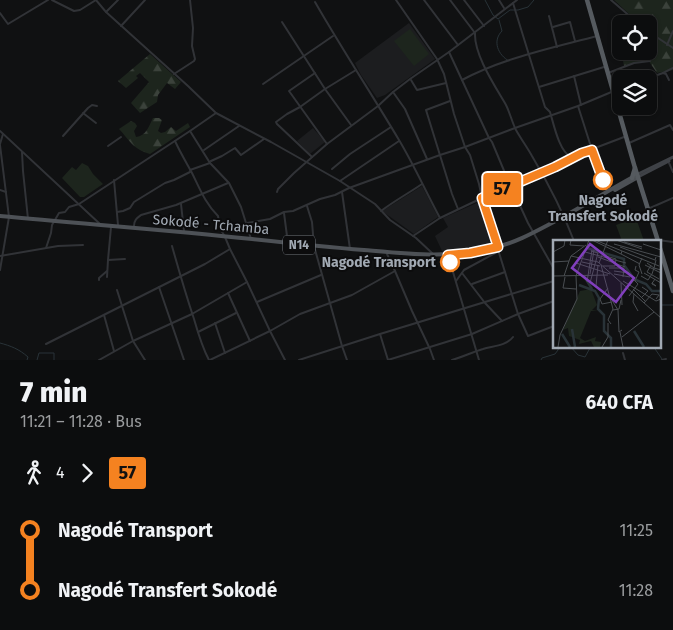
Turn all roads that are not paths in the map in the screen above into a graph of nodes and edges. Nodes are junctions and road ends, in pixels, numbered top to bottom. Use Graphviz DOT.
graph roads {
  1 [pos="48,0"];
  2 [pos="52,0"];
  3 [pos="96,0"];
  4 [pos="118,0"];
  5 [pos="145,0"];
  6 [pos="190,0"];
  7 [pos="396,0"];
  8 [pos="424,0"];
  9 [pos="450,0"];
  10 [pos="464,0"];
  11 [pos="499,0"];
  12 [pos="516,0"];
  13 [pos="587,0"];
  14 [pos="611,0"];
  15 [pos="316,2"];
  16 [pos="513,3"];
  17 [pos="505,9"];
  18 [pos="106,12"];
  19 [pos="0,13"];
  20 [pos="628,15"];
  21 [pos="549,16"];
  22 [pos="282,22"];
  23 [pos="122,26"];
  24 [pos="484,26"];
  25 [pos="553,27"];
  26 [pos="673,31"];
  27 [pos="475,33"];
  28 [pos="334,35"];
  29 [pos="597,36"];
  30 [pos="657,38"];
  31 [pos="575,42"];
  32 [pos="458,45"];
  33 [pos="667,45"];
  34 [pos="557,46"];
  35 [pos="673,48"];
  36 [pos="449,52"];
  37 [pos="529,54"];
  38 [pos="304,56"];
  39 [pos="437,59"];
  40 [pos="650,61"];
  41 [pos="606,66"];
  42 [pos="673,68"];
  43 [pos="486,69"];
  44 [pos="356,70"];
  45 [pos="608,73"];
  46 [pos="663,73"];
  47 [pos="174,74"];
  48 [pos="315,74"];
  49 [pos="657,75"];
  50 [pos="574,76"];
  51 [pos="410,79"];
  52 [pos="462,80"];
  53 [pos="669,80"];
  54 [pos="446,83"];
  55 [pos="263,84"];
  56 [pos="539,87"];
  57 [pos="612,87"];
  58 [pos="325,89"];
  59 [pos="612,90"];
  60 [pos="393,92"];
  61 [pos="450,101"];
  62 [pos="579,105"];
  63 [pos="97,106"];
  64 [pos="378,106"];
  65 [pos="300,107"];
  66 [pos="82,113"];
  67 [pos="216,113"];
  68 [pos="551,115"];
  69 [pos="621,115"];
  70 [pos="96,123"];
  71 [pos="351,125"];
  72 [pos="239,126"];
  73 [pos="391,127"];
  74 [pos="515,128"];
  75 [pos="673,130"];
  76 [pos="0,131"];
  77 [pos="190,131"];
  78 [pos="2,136"];
  79 [pos="63,136"];
  80 [pos="627,136"];
  81 [pos="121,137"];
  82 [pos="489,138"];
  83 [pos="264,139"];
  84 [pos="399,140"];
  85 [pos="174,141"];
  86 [pos="629,143"];
  87 [pos="327,144"];
  88 [pos="0,145"];
  89 [pos="108,146"];
  90 [pos="465,147"];
  91 [pos="592,150"];
  92 [pos="203,151"];
  93 [pos="22,152"];
  94 [pos="440,155"];
  95 [pos="312,157"];
  96 [pos="571,157"];
  97 [pos="673,158"];
  98 [pos="427,159"];
  99 [pos="668,161"];
  100 [pos="210,162"];
  101 [pos="306,162"];
  102 [pos="412,164"];
  103 [pos="1,166"];
  104 [pos="635,168"];
  105 [pos="332,169"];
  106 [pos="191,171"];
  107 [pos="541,172"];
  108 [pos="673,172"];
  109 [pos="638,176"];
  110 [pos="632,178"];
  111 [pos="114,180"];
  112 [pos="340,181"];
  113 [pos="229,182"];
  114 [pos="422,184"];
  115 [pos="511,185"];
  116 [pos="349,188"];
  117 [pos="3,191"];
  118 [pos="342,191"];
  119 [pos="608,191"];
  120 [pos="277,192"];
  121 [pos="0,194"];
  122 [pos="202,194"];
  123 [pos="482,198"];
  124 [pos="673,198"];
  125 [pos="79,204"];
  126 [pos="181,204"];
  127 [pos="588,204"];
  128 [pos="306,205"];
  129 [pos="648,208"];
  130 [pos="458,209"];
  131 [pos="382,211"];
  132 [pos="117,212"];
  133 [pos="284,212"];
  134 [pos="0,216"];
  135 [pos="8,217"];
  136 [pos="564,217"];
  137 [pos="440,218"];
  138 [pos="28,219"];
  139 [pos="54,221"];
  140 [pos="247,223"];
  141 [pos="102,226"];
  142 [pos="111,227"];
  143 [pos="119,227"];
  144 [pos="134,229"];
  145 [pos="184,231"];
  146 [pos="534,232"];
  147 [pos="225,236"];
  148 [pos="413,236"];
  149 [pos="252,239"];
  150 [pos="574,240"];
  151 [pos="657,240"];
  152 [pos="660,242"];
  153 [pos="673,242"];
  154 [pos="287,243"];
  155 [pos="83,245"];
  156 [pos="172,246"];
  157 [pos="314,246"];
  158 [pos="46,248"];
  159 [pos="230,249"];
  160 [pos="350,249"];
  161 [pos="498,249"];
  162 [pos="386,252"];
  163 [pos="433,255"];
  164 [pos="448,255"];
  165 [pos="1,256"];
  166 [pos="661,256"];
  167 [pos="553,258"];
  168 [pos="125,259"];
  169 [pos="108,260"];
  170 [pos="550,260"];
  171 [pos="553,267"];
  172 [pos="0,270"];
  173 [pos="395,270"];
  174 [pos="107,271"];
  175 [pos="505,272"];
  176 [pos="462,273"];
  177 [pos="321,275"];
  178 [pos="180,276"];
  179 [pos="107,277"];
  180 [pos="98,280"];
  181 [pos="553,281"];
  182 [pos="247,282"];
  183 [pos="456,282"];
  184 [pos="471,284"];
  185 [pos="159,287"];
  186 [pos="117,290"];
  187 [pos="673,290"];
  188 [pos="228,293"];
  189 [pos="512,294"];
  190 [pos="553,301"];
  191 [pos="257,302"];
  192 [pos="486,303"];
  193 [pos="330,304"];
  194 [pos="123,306"];
  195 [pos="465,309"];
  196 [pos="236,312"];
  197 [pos="104,314"];
  198 [pos="192,314"];
  199 [pos="518,314"];
  200 [pos="502,321"];
  201 [pos="215,323"];
  202 [pos="418,323"];
  203 [pos="171,324"];
  204 [pos="553,326"];
  205 [pos="270,331"];
  206 [pos="198,332"];
  207 [pos="380,334"];
  208 [pos="472,334"];
  209 [pos="513,337"];
  210 [pos="133,341"];
  211 [pos="250,341"];
  212 [pos="46,344"];
  213 [pos="342,346"];
  214 [pos="429,347"];
  215 [pos="114,351"];
  216 [pos="476,351"];
  217 [pos="623,352"];
  218 [pos="225,353"];
  219 [pos="666,359"];
  220 [pos="99,360"];
  221 [pos="146,360"];
  222 [pos="184,360"];
  223 [pos="210,360"];
  224 [pos="285,360"];
  225 [pos="299,360"];
  226 [pos="347,360"];
  227 [pos="388,360"];
  228 [pos="434,360"];
  229 [pos="452,360"];
  230 [pos="479,360"];
  231 [pos="624,360"];
  232 [pos="662,360"];
  1 -- 19 [label="street"];
  2 -- 3 [label="street"];
  3 -- 18 [label="street"];
  4 -- 18 [label="street"];
  5 -- 23 [label="street"];
  6 -- 47 [label="street"];
  7 -- 39 [label="street"];
  8 -- 32 [label="street"];
  9 -- 27 [label="street"];
  10 -- 24 [label="street"];
  11 -- 17 [label="street"];
  12 -- 16 [label="street"];
  13 -- 29 [label="highway"];
  14 -- 20 [label="street"];
  15 -- 28 [label="street"];
  16 -- 17 [label="street"];
  16 -- 37 [label="street"];
  17 -- 24 [label="street"];
  18 -- 23 [label="street"];
  21 -- 25 [label="street"];
  22 -- 38 [label="street"];
  23 -- 47 [label="street"];
  24 -- 27 [label="street"];
  25 -- 31 [label="street"];
  25 -- 34 [label="street"];
  26 -- 33 [label="street"];
  27 -- 32 [label="street"];
  27 -- 43 [label="street"];
  28 -- 38 [label="street"];
  28 -- 44 [label="street"];
  29 -- 31 [label="street"];
  29 -- 41 [label="highway"];
  30 -- 33 [label="street"];
  31 -- 34 [label="street"];
  32 -- 36 [label="street"];
  33 -- 35 [label="street"];
  34 -- 37 [label="street"];
  36 -- 39 [label="street"];
  36 -- 52 [label="street"];
  37 -- 43 [label="street"];
  37 -- 56 [label="street"];
  38 -- 48 [label="street"];
  38 -- 55 [label="street"];
  39 -- 51 [label="street"];
  39 -- 54 [label="street"];
  40 -- 45 [label="street"];
  41 -- 45 [label="highway"];
  41 -- 50 [label="street"];
  42 -- 46 [label="street"];
  43 -- 52 [label="street"];
  43 -- 74 [label="street"];
  44 -- 58 [label="street"];
  44 -- 64 [label="street"];
  45 -- 57 [label="highway"];
  46 -- 49 [label="street"];
  46 -- 53 [label="street"];
  47 -- 67 [label="street"];
  48 -- 58 [label="street"];
  48 -- 65 [label="street"];
  50 -- 56 [label="street"];
  50 -- 62 [label="street"];
  51 -- 54 [label="street"];
  51 -- 60 [label="street"];
  52 -- 82 [label="street"];
  54 -- 61 [label="street"];
  56 -- 68 [label="street"];
  58 -- 65 [label="street"];
  58 -- 71 [label="street"];
  59 -- 62 [label="street"];
  60 -- 64 [label="street"];
  60 -- 98 [label="street"];
  61 -- 90 [label="street"];
  61 -- 94 [label="street"];
  62 -- 68 [label="street"];
  62 -- 91 [label="street"];
  63 -- 66 [label="street"];
  64 -- 71 [label="street"];
  64 -- 73 [label="street"];
  65 -- 87 [label="street"];
  65 -- 95 [label="street"];
  66 -- 70 [label="street"];
  66 -- 79 [label="street"];
  67 -- 72 [label="street"];
  67 -- 77 [label="street"];
  68 -- 74 [label="street"];
  68 -- 96 [label="street"];
  69 -- 80 [label="highway"];
  71 -- 87 [label="street"];
  72 -- 83 [label="street"];
  72 -- 92 [label="street"];
  73 -- 84 [label="street"];
  73 -- 105 [label="street"];
  74 -- 82 [label="street"];
  74 -- 107 [label="street"];
  75 -- 86 [label="street"];
  76 -- 78 [label="street"];
  77 -- 85 [label="street"];
  77 -- 92 [label="street"];
  78 -- 88 [label="street"];
  78 -- 93 [label="street"];
  80 -- 86 [label="highway"];
  80 -- 91 [label="street"];
  81 -- 89 [label="street"];
  82 -- 90 [label="street"];
  82 -- 115 [label="street"];
  83 -- 100 [label="street"];
  83 -- 101 [label="street"];
  84 -- 102 [label="street"];
  84 -- 112 [label="street"];
  85 -- 106 [label="street"];
  85 -- 111 [label="street"];
  86 -- 104 [label="highway"];
  87 -- 95 [label="street"];
  88 -- 103 [label="street"];
  90 -- 94 [label="street"];
  90 -- 123 [label="street"];
  91 -- 96 [label="street"];
  91 -- 119 [label="street"];
  92 -- 100 [label="street"];
  93 -- 125 [label="street"];
  93 -- 138 [label="street"];
  94 -- 98 [label="street"];
  94 -- 130 [label="street"];
  95 -- 101 [label="street"];
  96 -- 107 [label="street"];
  97 -- 99 [label="main road"];
  98 -- 102 [label="street"];
  99 -- 108 [label="street"];
  99 -- 109 [label="main road"];
  100 -- 106 [label="street"];
  100 -- 113 [label="street"];
  101 -- 112 [label="street"];
  101 -- 120 [label="street"];
  102 -- 114 [label="street"];
  102 -- 116 [label="street"];
  103 -- 117 [label="street"];
  104 -- 109 [label="highway"];
  104 -- 110 [label="highway"];
  106 -- 122 [label="street"];
  106 -- 132 [label="street"];
  107 -- 115 [label="street"];
  107 -- 136 [label="street"];
  109 -- 110 [label="main road, Sokodé - Tchamba / N14"];
  109 -- 127 [label="main road, Sokodé - Tchamba / N14"];
  109 -- 129 [label="highway"];
  110 -- 119 [label="main road, Sokodé - Tchamba / N14"];
  111 -- 125 [label="street"];
  111 -- 132 [label="street"];
  112 -- 116 [label="street"];
  113 -- 122 [label="street"];
  113 -- 140 [label="street"];
  114 -- 131 [label="street"];
  114 -- 137 [label="street"];
  115 -- 123 [label="street"];
  115 -- 146 [label="street"];
  116 -- 118 [label="street"];
  116 -- 131 [label="street"];
  117 -- 121 [label="street"];
  117 -- 135 [label="street"];
  118 -- 128 [label="street"];
  118 -- 160 [label="street"];
  119 -- 127 [label="main road, Sokodé - Tchamba / N14"];
  122 -- 126 [label="street"];
  122 -- 147 [label="street"];
  123 -- 130 [label="street"];
  123 -- 161 [label="street"];
  124 -- 129 [label="street"];
  125 -- 139 [label="street"];
  125 -- 141 [label="street"];
  126 -- 144 [label="street"];
  126 -- 145 [label="street"];
  127 -- 136 [label="main road, Sokodé - Tchamba / N14"];
  128 -- 133 [label="street"];
  128 -- 157 [label="street"];
  129 -- 151 [label="highway"];
  130 -- 137 [label="street"];
  131 -- 148 [label="street"];
  132 -- 143 [label="street"];
  133 -- 140 [label="street"];
  133 -- 154 [label="street"];
  134 -- 135 [label="main road, Sokodé - Tchamba / N14"];
  135 -- 138 [label="main road, Sokodé - Tchamba / N14"];
  135 -- 165 [label="street"];
  136 -- 146 [label="main road, Sokodé - Tchamba / N14"];
  136 -- 150 [label="street"];
  137 -- 148 [label="street"];
  138 -- 139 [label="main road, Sokodé - Tchamba / N14"];
  139 -- 141 [label="main road, Sokodé - Tchamba / N14"];
  139 -- 158 [label="street"];
  140 -- 149 [label="street"];
  141 -- 142 [label="main road, Sokodé - Tchamba / N14"];
  142 -- 143 [label="main road, Sokodé - Tchamba / N14"];
  142 -- 169 [label="street"];
  143 -- 144 [label="main road, Sokodé - Tchamba / N14"];
  144 -- 147 [label="main road, Sokodé - Tchamba / N14"];
  146 -- 161 [label="main road, Sokodé - Tchamba / N14"];
  146 -- 170 [label="street"];
  147 -- 149 [label="main road, Sokodé - Tchamba / N14"];
  147 -- 159 [label="street"];
  148 -- 163 [label="street"];
  149 -- 154 [label="main road, Sokodé - Tchamba / N14"];
  152 -- 153 [label="street"];
  154 -- 157 [label="main road, Sokodé - Tchamba / N14"];
  155 -- 158 [label="street"];
  156 -- 178 [label="street"];
  157 -- 160 [label="main road, Sokodé - Tchamba / N14"];
  157 -- 177 [label="street"];
  158 -- 165 [label="street"];
  159 -- 178 [label="street"];
  159 -- 182 [label="street"];
  160 -- 162 [label="main road, Sokodé - Tchamba / N14"];
  161 -- 164 [label="main road, Sokodé - Tchamba / N14"];
  161 -- 175 [label="street"];
  161 -- 176 [label="street"];
  162 -- 163 [label="main road, Sokodé - Tchamba / N14"];
  162 -- 173 [label="street"];
  163 -- 164 [label="main road, Sokodé - Tchamba / N14"];
  164 -- 183 [label="street"];
  165 -- 172 [label="street"];
  166 -- 187 [label="highway"];
  167 -- 170 [label="street"];
  168 -- 169 [label="street"];
  169 -- 174 [label="street"];
  170 -- 171 [label="street"];
  173 -- 193 [label="street"];
  173 -- 202 [label="street"];
  174 -- 179 [label="street"];
  174 -- 180 [label="street"];
  175 -- 184 [label="street"];
  175 -- 189 [label="street"];
  176 -- 183 [label="street"];
  176 -- 184 [label="street"];
  177 -- 191 [label="street"];
  177 -- 193 [label="street"];
  178 -- 185 [label="street"];
  178 -- 198 [label="street"];
  181 -- 189 [label="street"];
  182 -- 188 [label="street"];
  182 -- 191 [label="street"];
  183 -- 195 [label="street"];
  184 -- 192 [label="street"];
  185 -- 194 [label="street"];
  185 -- 203 [label="street"];
  186 -- 194 [label="street"];
  188 -- 196 [label="street"];
  188 -- 198 [label="street"];
  189 -- 192 [label="street"];
  189 -- 199 [label="street"];
  190 -- 199 [label="street"];
  191 -- 205 [label="street"];
  192 -- 195 [label="street"];
  192 -- 200 [label="street"];
  193 -- 205 [label="street"];
  193 -- 213 [label="street"];
  194 -- 197 [label="street"];
  194 -- 210 [label="street"];
  195 -- 202 [label="street"];
  195 -- 208 [label="street"];
  196 -- 201 [label="street"];
  196 -- 211 [label="street"];
  197 -- 212 [label="street"];
  197 -- 215 [label="street"];
  198 -- 203 [label="street"];
  198 -- 206 [label="street"];
  199 -- 200 [label="street"];
  199 -- 204 [label="street"];
  200 -- 208 [label="street"];
  201 -- 206 [label="street"];
  201 -- 218 [label="street"];
  202 -- 207 [label="street"];
  202 -- 214 [label="street"];
  203 -- 210 [label="street"];
  203 -- 222 [label="street"];
  205 -- 211 [label="street"];
  205 -- 224 [label="street"];
  206 -- 223 [label="street"];
  207 -- 213 [label="street"];
  207 -- 227 [label="street"];
  208 -- 214 [label="street"];
  208 -- 216 [label="street"];
  209 -- 216 [label="street"];
  210 -- 215 [label="street"];
  210 -- 221 [label="street"];
  211 -- 218 [label="street"];
  213 -- 225 [label="street"];
  213 -- 226 [label="street"];
  214 -- 227 [label="street"];
  214 -- 228 [label="street"];
  215 -- 220 [label="street"];
  216 -- 229 [label="street"];
  216 -- 230 [label="street"];
  217 -- 231 [label="street"];
  218 -- 223 [label="street"];
  219 -- 232 [label="street"];
}
